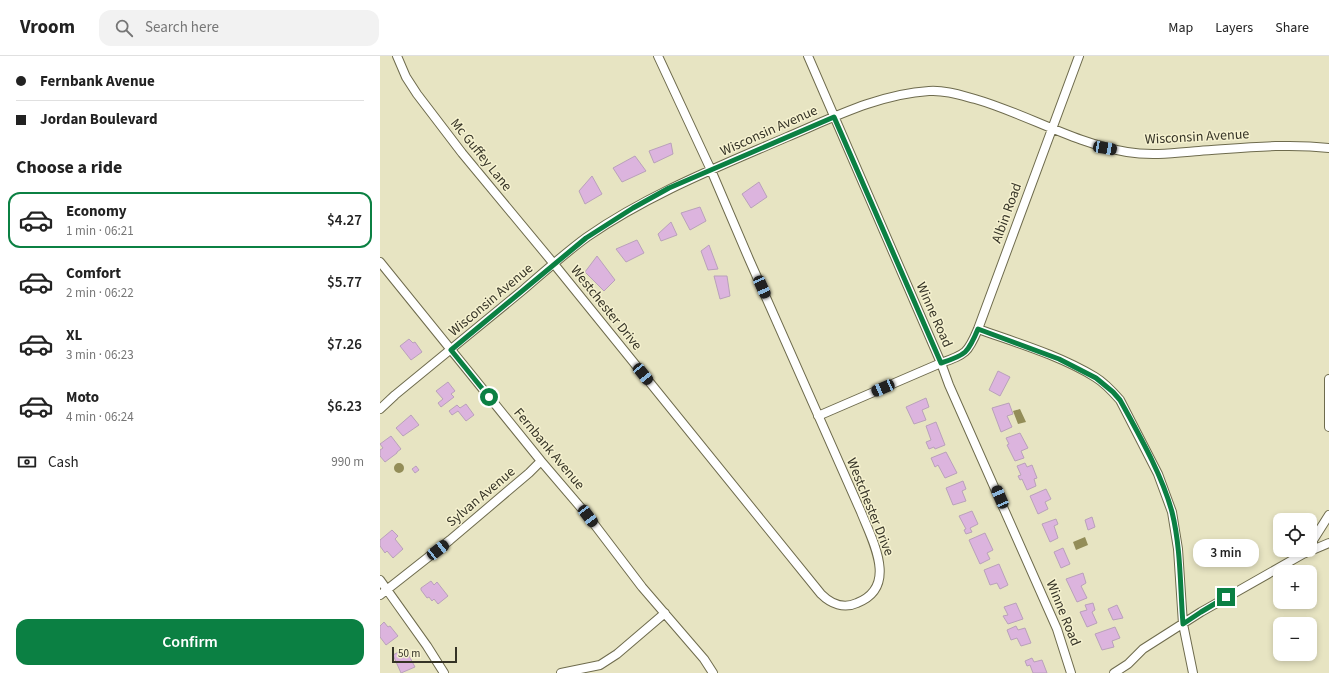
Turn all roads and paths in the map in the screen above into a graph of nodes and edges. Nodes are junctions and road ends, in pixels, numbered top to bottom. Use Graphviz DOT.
graph roads {
  1 [pos="398,56"];
  2 [pos="658,56"];
  3 [pos="808,56"];
  4 [pos="1079,56"];
  5 [pos="834,117"];
  6 [pos="1052,129"];
  7 [pos="1329,148"];
  8 [pos="711,170"];
  9 [pos="380,262"];
  10 [pos="554,264"];
  11 [pos="978,329"];
  12 [pos="451,350"];
  13 [pos="941,363"];
  14 [pos="1329,380"];
  15 [pos="380,409"];
  16 [pos="818,416"];
  17 [pos="1329,427"];
  18 [pos="541,461"];
  19 [pos="1329,515"];
  20 [pos="1317,534"];
  21 [pos="1329,543"];
  22 [pos="1317,547"];
  23 [pos="1296,557"];
  24 [pos="380,580"];
  25 [pos="387,589"];
  26 [pos="380,595"];
  27 [pos="665,613"];
  28 [pos="1183,624"];
  29 [pos="444,673"];
  30 [pos="561,673"];
  31 [pos="713,673"];
  32 [pos="1071,673"];
  33 [pos="1114,673"];
  34 [pos="1193,673"];
  1 -- 10 [label="street, Mc Guffey Lane"];
  2 -- 8 [label="street, Westchester Drive"];
  3 -- 5 [label="street, Winne Road"];
  4 -- 6 [label="street, Albin Road"];
  5 -- 6 [label="street, Wisconsin Avenue"];
  5 -- 8 [label="street, Wisconsin Avenue"];
  5 -- 13 [label="street, Winne Road"];
  6 -- 7 [label="street, Wisconsin Avenue"];
  6 -- 11 [label="street, Albin Road"];
  8 -- 10 [label="street, Wisconsin Avenue"];
  8 -- 16 [label="street, Westchester Drive"];
  9 -- 12 [label="street, Fernbank Avenue"];
  10 -- 12 [label="street, Wisconsin Avenue"];
  10 -- 16 [label="street, Westchester Drive"];
  11 -- 13 [label="street, Albin Road"];
  11 -- 28 [label="street"];
  12 -- 15 [label="street, Wisconsin Avenue"];
  12 -- 18 [label="street, Fernbank Avenue"];
  13 -- 16 [label="street, Albin Road"];
  13 -- 32 [label="street, Winne Road"];
  14 -- 17 [label="street"];
  18 -- 25 [label="street, Sylvan Avenue"];
  18 -- 27 [label="street, Fernbank Avenue"];
  19 -- 20 [label="street"];
  21 -- 22 [label="street"];
  23 -- 28 [label="street"];
  24 -- 25 [label="street"];
  25 -- 26 [label="street, Sylvan Avenue"];
  25 -- 29 [label="street"];
  27 -- 30 [label="street"];
  27 -- 31 [label="street, Fernbank Avenue"];
  28 -- 33 [label="street"];
  28 -- 34 [label="street"];
}
